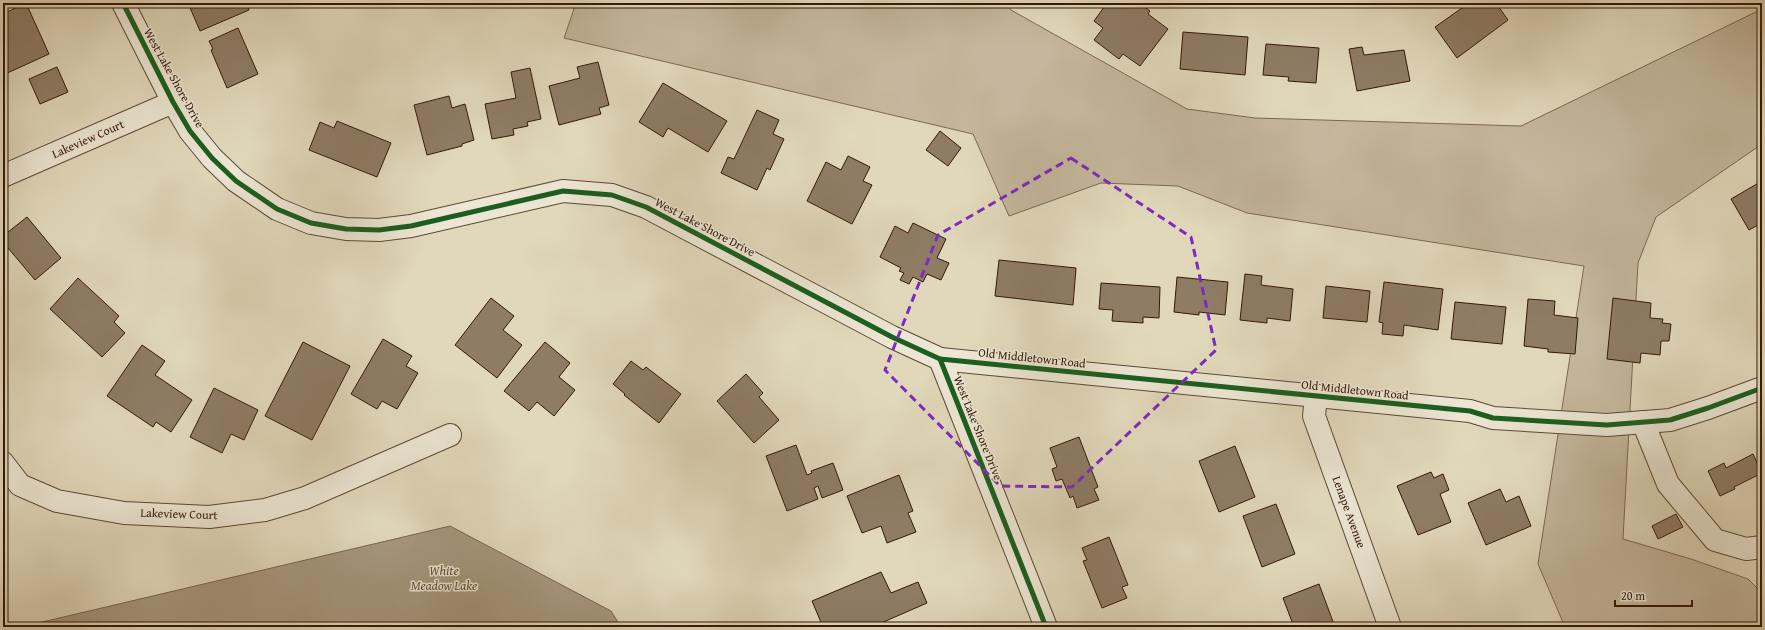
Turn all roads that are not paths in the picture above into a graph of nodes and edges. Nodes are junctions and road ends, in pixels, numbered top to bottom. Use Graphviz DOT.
graph roads {
  1 [pos="123,3"];
  2 [pos="173,102"];
  3 [pos="3,176"];
  4 [pos="940,359"];
  5 [pos="1762,388"];
  6 [pos="1316,396"];
  7 [pos="1643,422"];
  8 [pos="450,435"];
  9 [pos="3,463"];
  10 [pos="1762,547"];
  11 [pos="1046,627"];
  12 [pos="1390,627"];
  1 -- 2 [label="street, West Lake Shore Drive"];
  2 -- 3 [label="street, Lakeview Court"];
  2 -- 4 [label="street, West Lake Shore Drive"];
  4 -- 6 [label="street, Old Middletown Road"];
  4 -- 11 [label="street, West Lake Shore Drive"];
  5 -- 7 [label="street, Old Middletown Road"];
  6 -- 7 [label="street, Old Middletown Road"];
  6 -- 12 [label="street, Lenape Avenue"];
  7 -- 10 [label="street"];
  8 -- 9 [label="street, Lakeview Court"];
}
